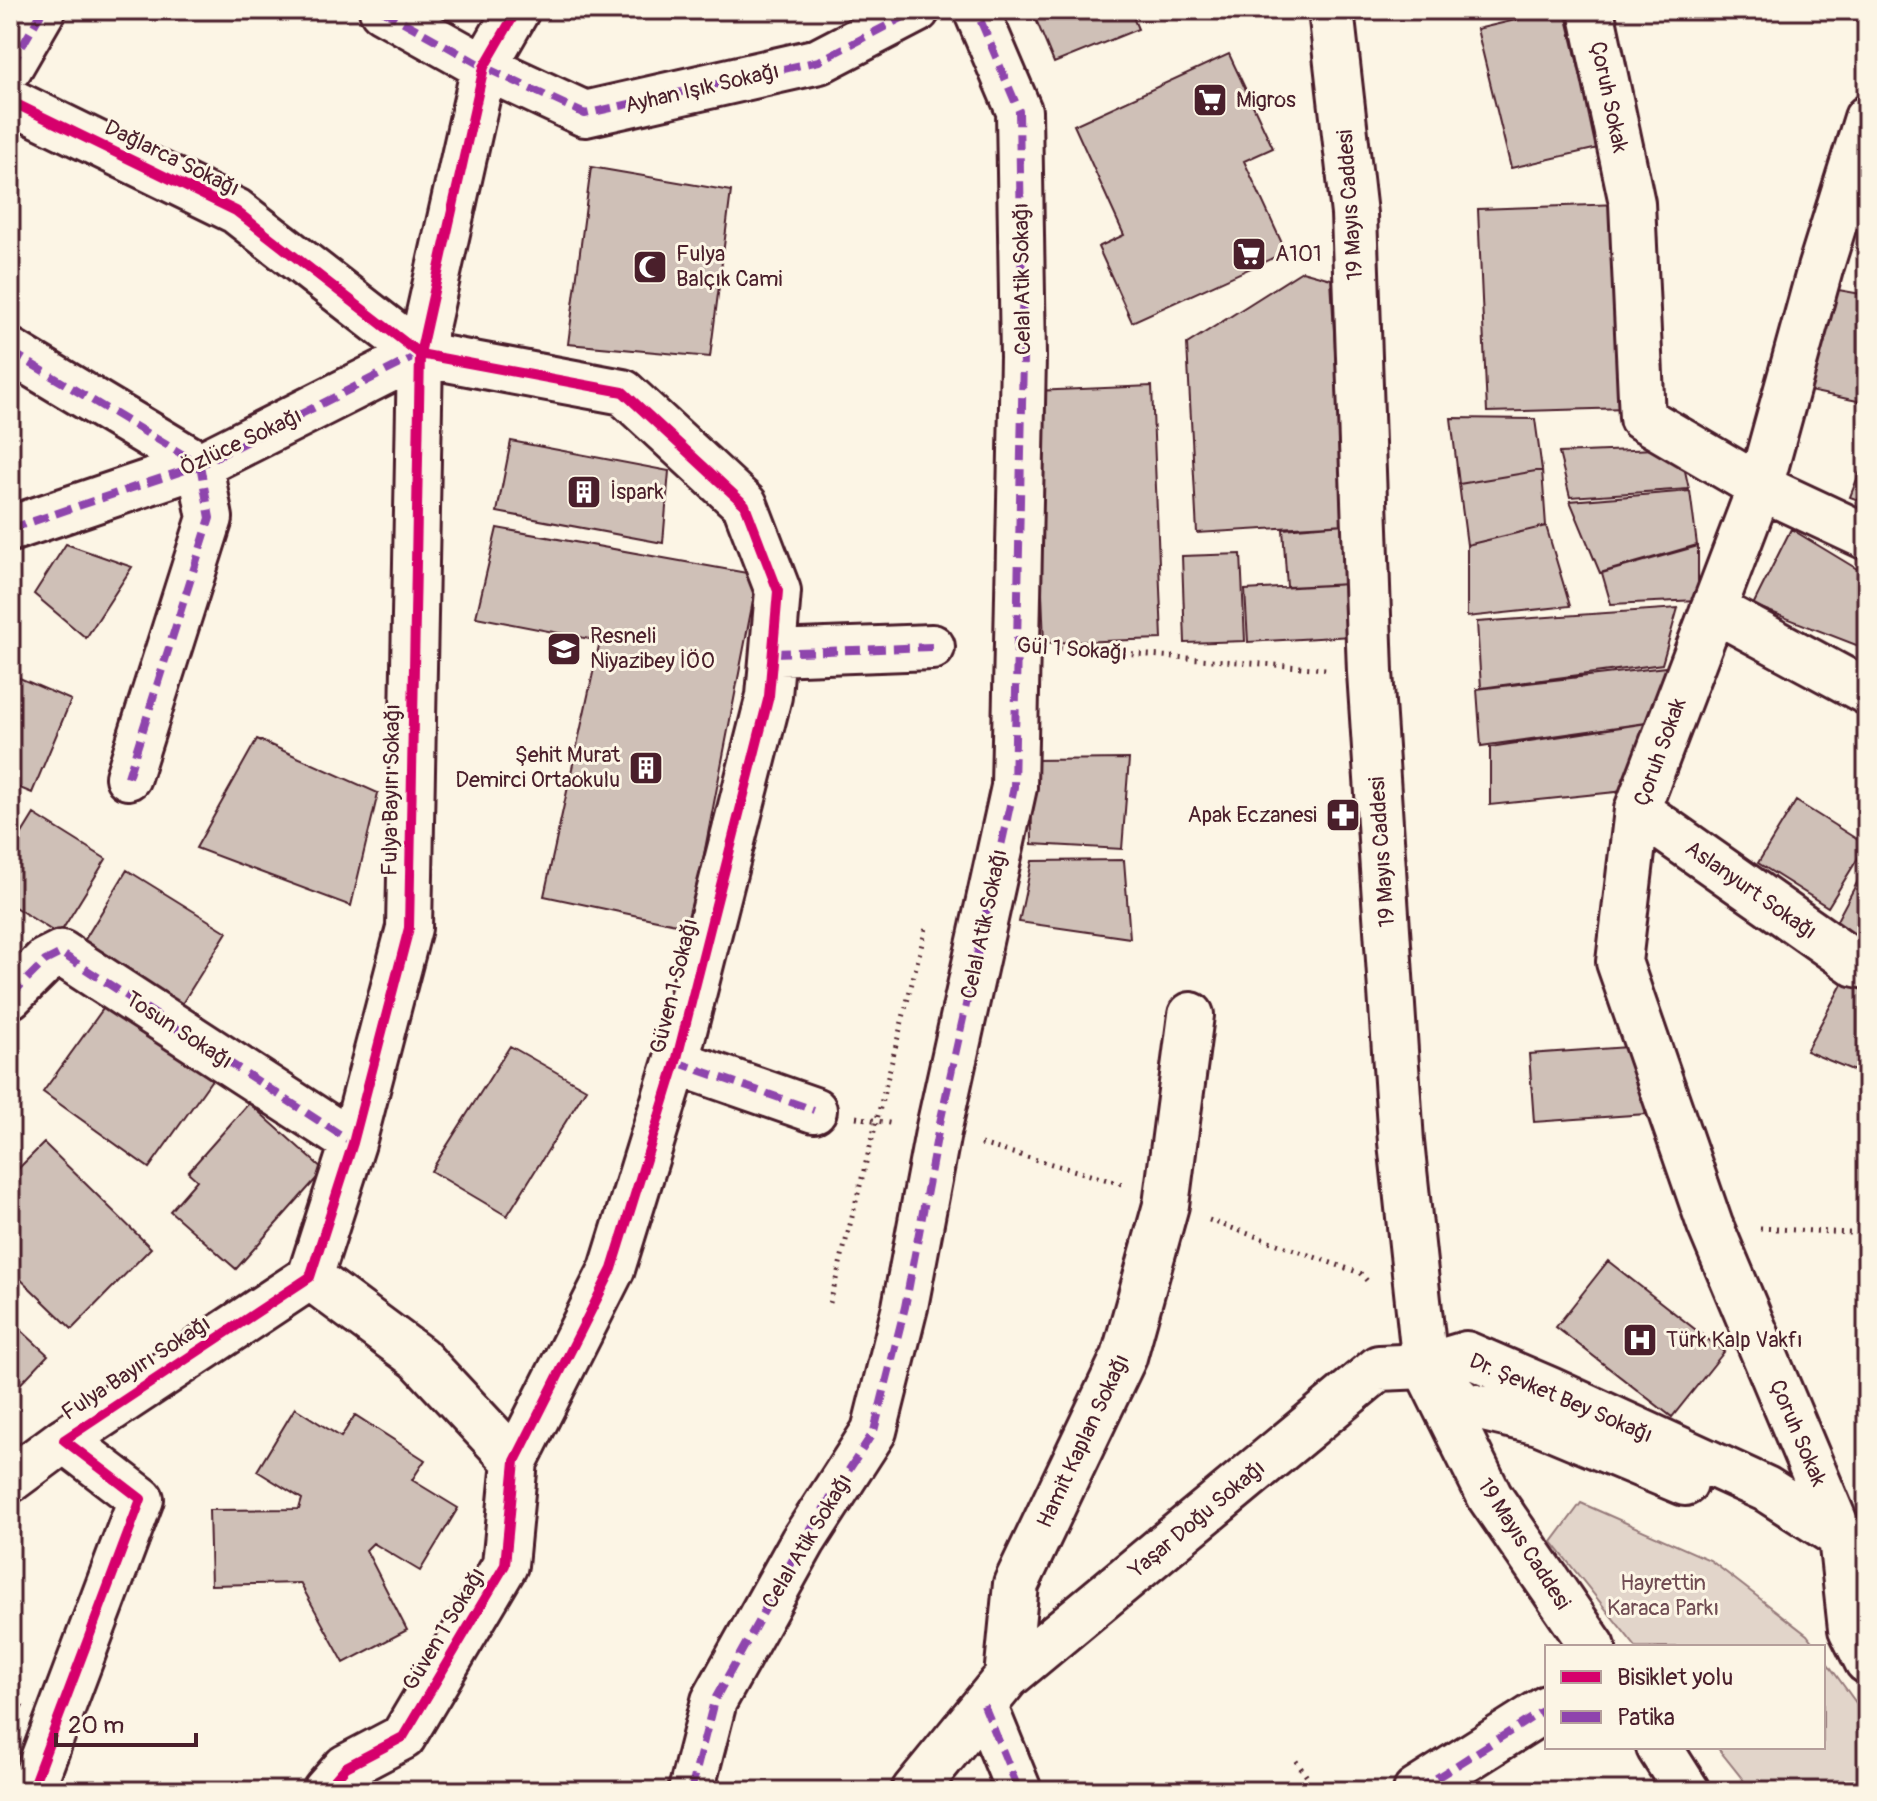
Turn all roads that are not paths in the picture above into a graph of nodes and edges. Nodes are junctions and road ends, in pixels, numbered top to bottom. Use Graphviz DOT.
graph roads {
  1 [pos="43,10"];
  2 [pos="382,10"];
  3 [pos="517,10"];
  4 [pos="917,10"];
  5 [pos="976,10"];
  6 [pos="1331,10"];
  7 [pos="1591,10"];
  8 [pos="10,67"];
  9 [pos="484,67"];
  10 [pos="10,101"];
  11 [pos="1867,118"];
  12 [pos="10,351"];
  13 [pos="420,354"];
  14 [pos="200,465"];
  15 [pos="1760,487"];
  16 [pos="10,529"];
  17 [pos="1867,537"];
  18 [pos="1713,609"];
  19 [pos="932,647"];
  20 [pos="773,653"];
  21 [pos="1867,692"];
  22 [pos="128,777"];
  23 [pos="1637,810"];
  24 [pos="1867,966"];
  25 [pos="10,996"];
  26 [pos="1191,1015"];
  27 [pos="676,1062"];
  28 [pos="814,1110"];
  29 [pos="353,1143"];
  30 [pos="310,1277"];
  31 [pos="1425,1366"];
  32 [pos="64,1440"];
  33 [pos="515,1461"];
  34 [pos="10,1480"];
  35 [pos="1854,1537"];
  36 [pos="1592,1645"];
  37 [pos="1867,1661"];
  38 [pos="996,1691"];
  39 [pos="1545,1709"];
  40 [pos="1660,1749"];
  41 [pos="347,1783"];
  42 [pos="31,1791"];
  43 [pos="691,1791"];
  44 [pos="914,1791"];
  45 [pos="1019,1791"];
  46 [pos="1416,1791"];
  47 [pos="1687,1791"];
  1 -- 8 [label="street"];
  2 -- 9 [label="street, Ayhan Işık Sokağı"];
  3 -- 9 [label="street, Fulya Bayırı Sokağı"];
  4 -- 9 [label="street, Ayhan Işık Sokağı"];
  5 -- 43 [label="street, Celal Atik Sokağı"];
  6 -- 31 [label="street, 19 Mayıs Caddesi"];
  7 -- 15 [label="street, Çoruh Sokak"];
  9 -- 13 [label="street, Fulya Bayırı Sokağı"];
  10 -- 13 [label="street, Dağlarca Sokağı"];
  11 -- 15 [label="street"];
  12 -- 14 [label="street"];
  13 -- 14 [label="street, Özlüce Sokağı"];
  13 -- 20 [label="street, Güven 1 Sokağı"];
  13 -- 29 [label="street, Fulya Bayırı Sokağı"];
  14 -- 16 [label="street, Özlüce Sokağı"];
  14 -- 22 [label="street"];
  15 -- 17 [label="street"];
  15 -- 18 [label="street, Çoruh Sokak"];
  18 -- 21 [label="street"];
  18 -- 23 [label="street, Çoruh Sokak"];
  19 -- 20 [label="street"];
  20 -- 27 [label="street, Güven 1 Sokağı"];
  23 -- 24 [label="street, Aslanyurt Sokağı"];
  23 -- 35 [label="street, Çoruh Sokak"];
  25 -- 29 [label="street, Tosun Sokağı"];
  26 -- 38 [label="street, Hamit Kaplan Sokağı"];
  27 -- 28 [label="street"];
  27 -- 33 [label="street, Güven 1 Sokağı"];
  29 -- 30 [label="street, Fulya Bayırı Sokağı"];
  30 -- 32 [label="street, Fulya Bayırı Sokağı"];
  30 -- 33 [label="street"];
  31 -- 35 [label="street, Dr. Şevket Bey Sokağı"];
  31 -- 36 [label="street, 19 Mayıs Caddesi"];
  31 -- 38 [label="street, Yaşar Doğu Sokağı"];
  32 -- 34 [label="street, Fulya Bayırı Sokağı"];
  32 -- 42 [label="street"];
  33 -- 41 [label="street, Güven 1 Sokağı"];
  35 -- 37 [label="street, Çoruh Sokak"];
  38 -- 44 [label="street, Yaşar Doğu Sokağı"];
  38 -- 45 [label="street"];
  39 -- 46 [label="street"];
  40 -- 47 [label="street"];
}
